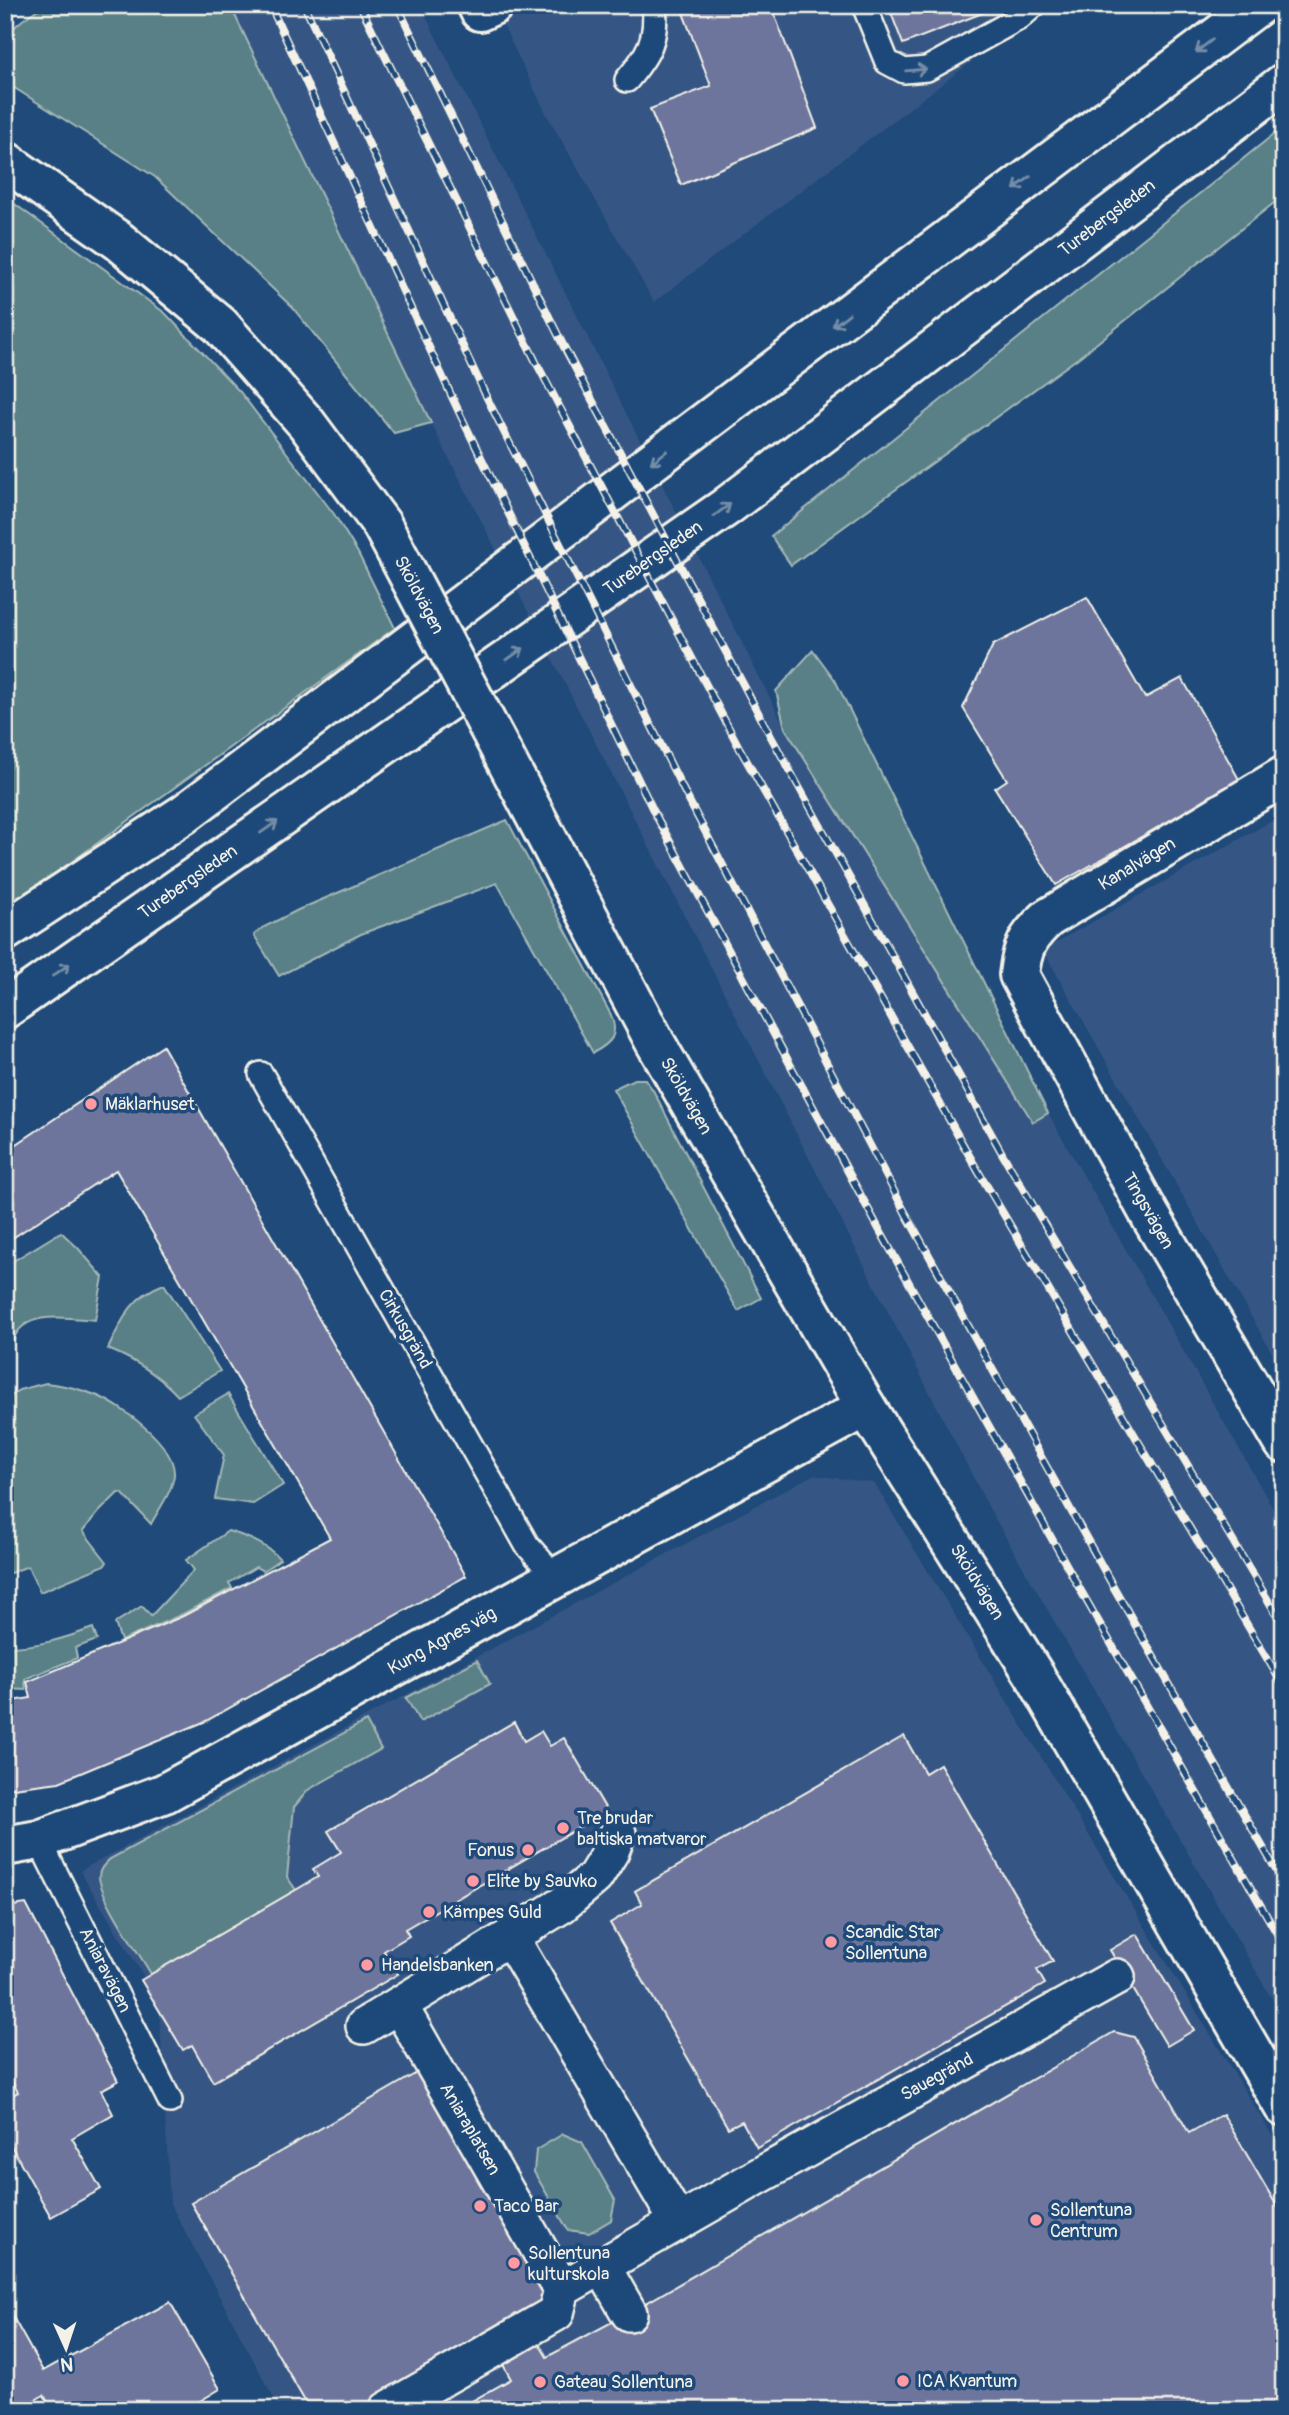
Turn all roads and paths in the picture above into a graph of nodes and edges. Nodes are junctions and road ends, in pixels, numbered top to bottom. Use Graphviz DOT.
graph roads {
  1 [pos="654,5"];
  2 [pos="864,5"];
  3 [pos="1034,5"];
  4 [pos="1259,5"];
  5 [pos="627,80"];
  6 [pos="1284,83"];
  7 [pos="5,161"];
  8 [pos="1284,776"];
  9 [pos="5,931"];
  10 [pos="1019,975"];
  11 [pos="5,1009"];
  12 [pos="261,1074"];
  13 [pos="866,1407"];
  14 [pos="1284,1443"];
  15 [pos="556,1578"];
  16 [pos="618,1833"];
  17 [pos="22,1843"];
  18 [pos="510,1937"];
  19 [pos="1117,1977"];
  20 [pos="399,2005"];
  21 [pos="364,2026"];
  22 [pos="170,2101"];
  23 [pos="1284,2107"];
  24 [pos="678,2222"];
  25 [pos="602,2266"];
  26 [pos="562,2289"];
  27 [pos="629,2313"];
  28 [pos="387,2410"];
  1 -- 5 [label="lane"];
  2 -- 3 [label="lane, one-way"];
  4 -- 9 [label="street, one-way"];
  11 -- 6 [label="street, Turebergsleden, one-way"];
  7 -- 13 [label="street, Sköldvägen, bridge"];
  8 -- 10 [label="street, Kanalvägen"];
  10 -- 14 [label="street, Tingsvägen"];
  12 -- 15 [label="lane, Cirkusgränd"];
  13 -- 15 [label="street, Kung Agnes väg"];
  13 -- 23 [label="street, Sköldvägen"];
  15 -- 17 [label="street, Kung Agnes väg"];
  16 -- 18 [label="street"];
  17 -- 22 [label="lane, Aniaravägen"];
  18 -- 20 [label="street"];
  18 -- 24 [label="street"];
  19 -- 24 [label="street, Sauegränd"];
  20 -- 21 [label="street"];
  20 -- 26 [label="street, Aniaraplatsen"];
  24 -- 25 [label="street, Sauegränd"];
  25 -- 26 [label="street, Sauegränd"];
  25 -- 27 [label="street"];
  26 -- 28 [label="street"];
}
